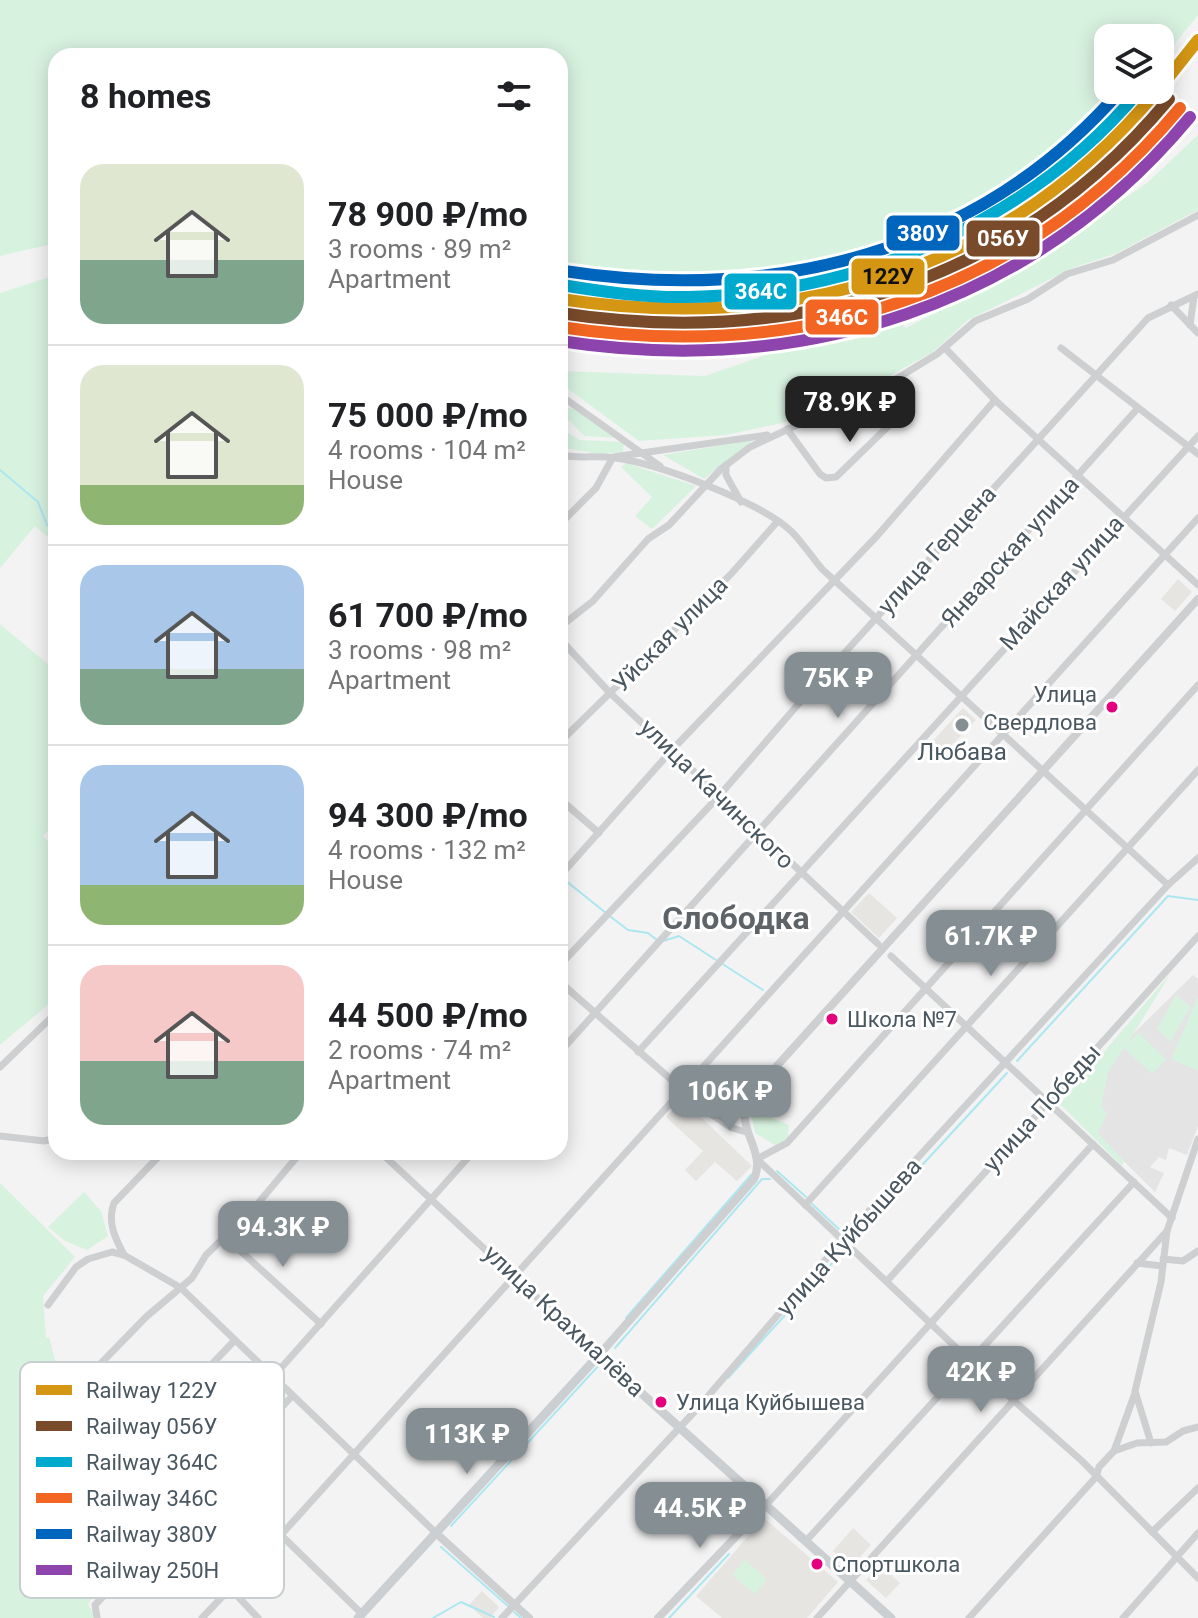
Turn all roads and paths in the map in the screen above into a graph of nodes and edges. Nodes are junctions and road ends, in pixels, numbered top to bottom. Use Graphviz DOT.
graph roads {
  1 [pos="1198,215"];
  2 [pos="1196,295"];
  3 [pos="1171,305"];
  4 [pos="1190,325"];
  5 [pos="1198,333"];
  6 [pos="945,348"];
  7 [pos="1061,348"];
  8 [pos="1097,375"];
  9 [pos="896,379"];
  10 [pos="995,400"];
  11 [pos="568,401"];
  12 [pos="1138,408"];
  13 [pos="789,428"];
  14 [pos="1198,436"];
  15 [pos="1038,437"];
  16 [pos="1189,447"];
  17 [pos="641,453"];
  18 [pos="1198,454"];
  19 [pos="568,456"];
  20 [pos="613,457"];
  21 [pos="726,465"];
  22 [pos="665,470"];
  23 [pos="1079,474"];
  24 [pos="707,484"];
  25 [pos="742,503"];
  26 [pos="1123,515"];
  27 [pos="568,516"];
  28 [pos="1198,518"];
  29 [pos="777,522"];
  30 [pos="1165,557"];
  31 [pos="835,578"];
  32 [pos="1198,585"];
  33 [pos="1198,599"];
  34 [pos="877,617"];
  35 [pos="568,621"];
  36 [pos="568,648"];
  37 [pos="918,654"];
  38 [pos="1198,685"];
  39 [pos="610,693"];
  40 [pos="962,695"];
  41 [pos="1004,733"];
  42 [pos="568,734"];
  43 [pos="671,751"];
  44 [pos="1046,770"];
  45 [pos="1198,770"];
  46 [pos="719,796"];
  47 [pos="568,806"];
  48 [pos="1086,810"];
  49 [pos="757,831"];
  50 [pos="599,833"];
  51 [pos="1127,848"];
  52 [pos="1198,858"];
  53 [pos="568,867"];
  54 [pos="801,875"];
  55 [pos="1168,885"];
  56 [pos="841,911"];
  57 [pos="1198,936"];
  58 [pos="878,944"];
  59 [pos="568,956"];
  60 [pos="891,956"];
  61 [pos="925,988"];
  62 [pos="568,989"];
  63 [pos="594,1013"];
  64 [pos="48,1021"];
  65 [pos="968,1028"];
  66 [pos="568,1043"];
  67 [pos="638,1052"];
  68 [pos="1007,1065"];
  69 [pos="0,1067"];
  70 [pos="682,1089"];
  71 [pos="1047,1101"];
  72 [pos="746,1132"];
  73 [pos="0,1136"];
  74 [pos="1198,1139"];
  75 [pos="48,1140"];
  76 [pos="1093,1144"];
  77 [pos="757,1159"];
  78 [pos="155,1160"];
  79 [pos="294,1160"];
  80 [pos="389,1160"];
  81 [pos="466,1160"];
  82 [pos="1134,1182"];
  83 [pos="432,1199"];
  84 [pos="805,1205"];
  85 [pos="1172,1218"];
  86 [pos="1167,1231"];
  87 [pos="224,1236"];
  88 [pos="845,1242"];
  89 [pos="1198,1251"];
  90 [pos="124,1255"];
  91 [pos="1137,1263"];
  92 [pos="1163,1263"];
  93 [pos="516,1276"];
  94 [pos="887,1281"];
  95 [pos="181,1288"];
  96 [pos="48,1305"];
  97 [pos="930,1322"];
  98 [pos="321,1324"];
  99 [pos="234,1341"];
  100 [pos="599,1355"];
  101 [pos="971,1360"];
  102 [pos="102,1362"];
  103 [pos="214,1362"];
  104 [pos="257,1362"];
  105 [pos="284,1365"];
  106 [pos="284,1388"];
  107 [pos="1135,1391"];
  108 [pos="292,1396"];
  109 [pos="1015,1400"];
  110 [pos="284,1405"];
  111 [pos="679,1426"];
  112 [pos="1198,1427"];
  113 [pos="1151,1443"];
  114 [pos="1114,1451"];
  115 [pos="352,1453"];
  116 [pos="1099,1467"];
  117 [pos="1096,1477"];
  118 [pos="1105,1486"];
  119 [pos="1198,1488"];
  120 [pos="766,1505"];
  121 [pos="284,1532"];
  122 [pos="1152,1532"];
  123 [pos="1198,1533"];
  124 [pos="437,1534"];
  125 [pos="284,1538"];
  126 [pos="806,1541"];
  127 [pos="1178,1558"];
  128 [pos="1198,1578"];
  129 [pos="850,1581"];
  130 [pos="102,1598"];
  131 [pos="221,1598"];
  132 [pos="239,1598"];
  133 [pos="513,1604"];
  134 [pos="360,1616"];
  135 [pos="97,1617"];
  136 [pos="202,1618"];
  137 [pos="258,1618"];
  138 [pos="502,1618"];
  139 [pos="529,1618"];
  140 [pos="658,1618"];
  141 [pos="817,1618"];
  142 [pos="891,1618"];
  143 [pos="969,1618"];
  144 [pos="1123,1618"];
  1 -- 6 [label="street"];
  2 -- 3 [label="street, улица Герцена"];
  2 -- 4 [label="street"];
  3 -- 4 [label="street"];
  3 -- 8 [label="street, улица Герцена"];
  4 -- 5 [label="street"];
  6 -- 9 [label="street"];
  6 -- 10 [label="street"];
  7 -- 8 [label="street"];
  8 -- 12 [label="street"];
  8 -- 15 [label="street, улица Герцена"];
  9 -- 13 [label="street"];
  9 -- 13 [label="street"];
  10 -- 15 [label="street"];
  10 -- 31 [label="street"];
  11 -- 17 [label="street"];
  12 -- 16 [label="street"];
  12 -- 23 [label="street, Январская улица"];
  13 -- 17 [label="street"];
  13 -- 21 [label="street"];
  14 -- 16 [label="street, Майская улица"];
  15 -- 23 [label="street"];
  15 -- 34 [label="street, улица Герцена"];
  16 -- 18 [label="street"];
  16 -- 26 [label="street, Майская улица"];
  17 -- 20 [label="street"];
  17 -- 22 [label="street"];
  19 -- 20 [label="street"];
  20 -- 22 [label="street"];
  20 -- 27 [label="street"];
  21 -- 24 [label="street"];
  21 -- 25 [label="street"];
  22 -- 24 [label="street"];
  23 -- 26 [label="street"];
  23 -- 37 [label="street, Январская улица"];
  24 -- 25 [label="street"];
  24 -- 35 [label="street"];
  25 -- 29 [label="street"];
  26 -- 30 [label="street"];
  26 -- 40 [label="street, Майская улица"];
  28 -- 30 [label="street"];
  29 -- 31 [label="street"];
  29 -- 39 [label="street, Уйская улица"];
  30 -- 32 [label="street"];
  30 -- 41 [label="street"];
  31 -- 34 [label="street"];
  31 -- 43 [label="street"];
  33 -- 44 [label="street"];
  34 -- 37 [label="street"];
  34 -- 46 [label="street, улица Герцена"];
  36 -- 39 [label="street, улица Качинского"];
  37 -- 40 [label="street"];
  37 -- 49 [label="street, Январская улица"];
  38 -- 48 [label="street"];
  39 -- 42 [label="street, Уйская улица"];
  39 -- 43 [label="street, улица Качинского"];
  40 -- 41 [label="street"];
  40 -- 54 [label="street, Майская улица"];
  41 -- 44 [label="street"];
  41 -- 56 [label="street"];
  43 -- 46 [label="street, улица Качинского"];
  43 -- 50 [label="street"];
  44 -- 48 [label="street"];
  44 -- 72 [label="street"];
  45 -- 51 [label="street"];
  46 -- 49 [label="street, улица Качинского"];
  46 -- 59 [label="street, улица Герцена"];
  47 -- 50 [label="street"];
  48 -- 51 [label="street"];
  48 -- 61 [label="street"];
  49 -- 54 [label="street, улица Качинского"];
  49 -- 63 [label="street, Январская улица"];
  50 -- 53 [label="street"];
  51 -- 55 [label="street"];
  51 -- 65 [label="street"];
  52 -- 55 [label="street, улица Куйбышева"];
  54 -- 56 [label="street, улица Качинского"];
  54 -- 67 [label="street, Майская улица"];
  55 -- 68 [label="street, улица Куйбышева"];
  56 -- 58 [label="street, улица Качинского"];
  56 -- 70 [label="street"];
  57 -- 71 [label="street, улица Победы"];
  60 -- 61 [label="street"];
  61 -- 65 [label="street"];
  61 -- 77 [label="street"];
  62 -- 63 [label="street"];
  63 -- 66 [label="street, Январская улица"];
  63 -- 67 [label="street"];
  64 -- 69 [label="street"];
  65 -- 68 [label="street"];
  65 -- 84 [label="street"];
  67 -- 70 [label="street"];
  68 -- 71 [label="street"];
  68 -- 88 [label="street, улица Куйбышева"];
  70 -- 72 [label="street"];
  70 -- 93 [label="street"];
  71 -- 76 [label="street"];
  71 -- 94 [label="street, улица Победы"];
  72 -- 77 [label="street"];
  73 -- 75 [label="street"];
  74 -- 85 [label="street"];
  76 -- 82 [label="street"];
  76 -- 97 [label="street"];
  77 -- 84 [label="street"];
  77 -- 100 [label="street"];
  78 -- 90 [label="street"];
  79 -- 87 [label="street"];
  80 -- 83 [label="street, улица Крахмалёва"];
  81 -- 83 [label="street"];
  82 -- 85 [label="street"];
  82 -- 101 [label="street"];
  83 -- 93 [label="street, улица Крахмалёва"];
  83 -- 98 [label="street"];
  84 -- 88 [label="street"];
  85 -- 86 [label="street"];
  86 -- 91 [label="street"];
  86 -- 92 [label="street"];
  87 -- 95 [label="street"];
  87 -- 98 [label="street"];
  88 -- 94 [label="street"];
  88 -- 111 [label="street, улица Куйбышева"];
  89 -- 92 [label="street"];
  90 -- 95 [label="street"];
  90 -- 96 [label="street"];
  91 -- 92 [label="street"];
  91 -- 109 [label="street"];
  92 -- 107 [label="street"];
  93 -- 100 [label="street, улица Крахмалёва"];
  93 -- 115 [label="street"];
  94 -- 97 [label="street"];
  95 -- 99 [label="street"];
  95 -- 102 [label="street"];
  97 -- 101 [label="street"];
  97 -- 120 [label="street"];
  98 -- 105 [label="street"];
  99 -- 103 [label="street"];
  99 -- 104 [label="street"];
  100 -- 111 [label="main road, улица Крахмалёва"];
  100 -- 124 [label="main road"];
  101 -- 109 [label="street"];
  101 -- 126 [label="street"];
  106 -- 108 [label="street"];
  107 -- 113 [label="street"];
  107 -- 114 [label="street"];
  108 -- 110 [label="street"];
  108 -- 115 [label="street"];
  109 -- 117 [label="street"];
  109 -- 129 [label="street"];
  111 -- 120 [label="main road, улица Крахмалёва"];
  111 -- 133 [label="street, улица Куйбышева"];
  112 -- 113 [label="street"];
  113 -- 114 [label="street"];
  114 -- 116 [label="street"];
  115 -- 121 [label="street"];
  115 -- 124 [label="street"];
  116 -- 117 [label="street"];
  116 -- 118 [label="street"];
  117 -- 118 [label="street"];
  117 -- 143 [label="street"];
  118 -- 122 [label="street"];
  119 -- 122 [label="street"];
  120 -- 126 [label="main road, улица Крахмалёва"];
  120 -- 140 [label="street"];
  122 -- 127 [label="street"];
  123 -- 127 [label="street"];
  124 -- 133 [label="street"];
  124 -- 134 [label="main road"];
  125 -- 134 [label="street"];
  126 -- 129 [label="main road, улица Крахмалёва"];
  127 -- 128 [label="street"];
  127 -- 144 [label="street"];
  129 -- 141 [label="street"];
  129 -- 142 [label="main road, улица Крахмалёва"];
  130 -- 135 [label="street"];
  131 -- 136 [label="street"];
  132 -- 137 [label="street"];
  133 -- 138 [label="street, улица Куйбышева"];
  133 -- 139 [label="street"];
}
